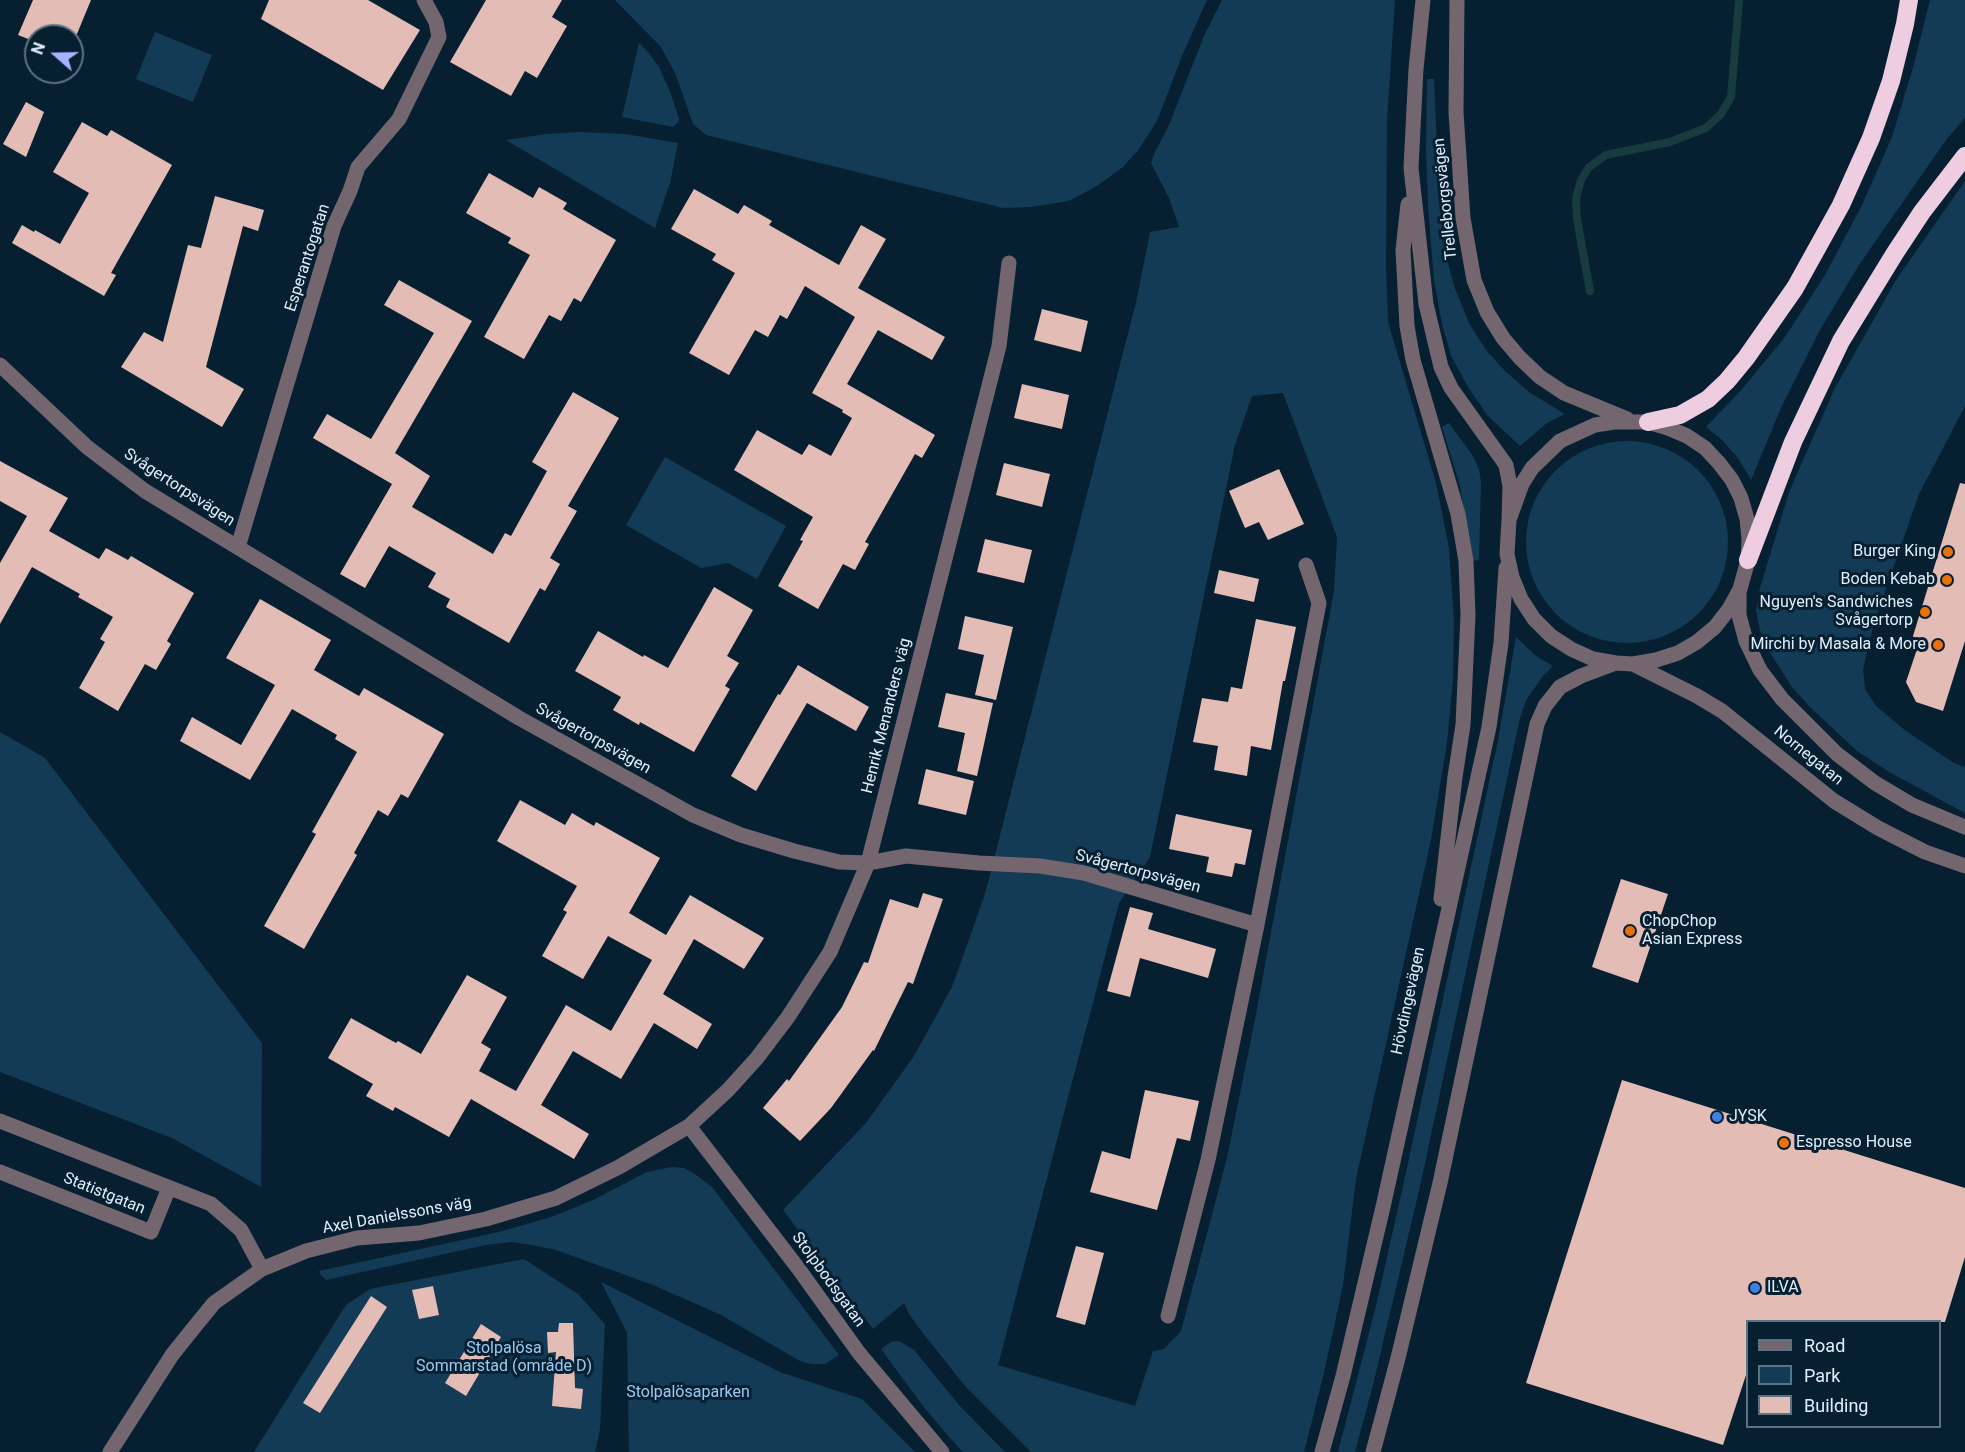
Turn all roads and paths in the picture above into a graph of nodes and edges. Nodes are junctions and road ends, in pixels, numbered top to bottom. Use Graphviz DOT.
graph roads {
  1 [pos="424,0"];
  2 [pos="1423,0"];
  3 [pos="1457,0"];
  4 [pos="1909,0"];
  5 [pos="1965,156"];
  6 [pos="1411,168"];
  7 [pos="1009,263"];
  8 [pos="0,365"];
  9 [pos="1640,422"];
  10 [pos="1509,519"];
  11 [pos="238,547"];
  12 [pos="1507,554"];
  13 [pos="1748,560"];
  14 [pos="1306,565"];
  15 [pos="1740,589"];
  16 [pos="1616,663"];
  17 [pos="1633,664"];
  18 [pos="1965,827"];
  19 [pos="868,862"];
  20 [pos="1965,866"];
  21 [pos="1257,925"];
  22 [pos="1433,974"];
  23 [pos="0,1121"];
  24 [pos="689,1126"];
  25 [pos="0,1172"];
  26 [pos="169,1188"];
  27 [pos="262,1269"];
  28 [pos="1168,1316"];
  29 [pos="110,1452"];
  30 [pos="942,1452"];
  31 [pos="1322,1452"];
  32 [pos="1372,1452"];
  1 -- 11 [label="street, Esperantogatan"];
  2 -- 6 [label="street, Trelleborgsvägen"];
  3 -- 9 [label="street, Trelleborgsvägen"];
  4 -- 9 [label="highway"];
  5 -- 13 [label="highway"];
  6 -- 10 [label="street, Trelleborgsvägen"];
  6 -- 22 [label="street"];
  7 -- 19 [label="street, Henrik Menanders väg"];
  8 -- 11 [label="street, Svågertorpsvägen"];
  9 -- 10 [label="street"];
  9 -- 13 [label="street, Trelleborgsvägen"];
  10 -- 12 [label="street, Hövdingevägen"];
  11 -- 19 [label="street, Svågertorpsvägen"];
  12 -- 16 [label="street"];
  12 -- 22 [label="street, Hövdingevägen"];
  13 -- 15 [label="street, Trelleborgsvägen"];
  14 -- 21 [label="street"];
  15 -- 17 [label="street"];
  15 -- 18 [label="street, Nornegatan"];
  16 -- 17 [label="street"];
  16 -- 32 [label="street"];
  17 -- 20 [label="street, Nornegatan"];
  19 -- 21 [label="street, Svågertorpsvägen"];
  19 -- 24 [label="street, Henrik Menanders väg"];
  21 -- 28 [label="street"];
  22 -- 31 [label="street, Hövdingevägen"];
  23 -- 26 [label="street, Statistgatan"];
  24 -- 27 [label="street, Axel Danielssons väg"];
  24 -- 30 [label="street, Stolpbodsgatan"];
  25 -- 26 [label="street, Statistgatan"];
  26 -- 27 [label="street, Statistgatan"];
  27 -- 29 [label="street, Axel Danielssons väg"];
}
